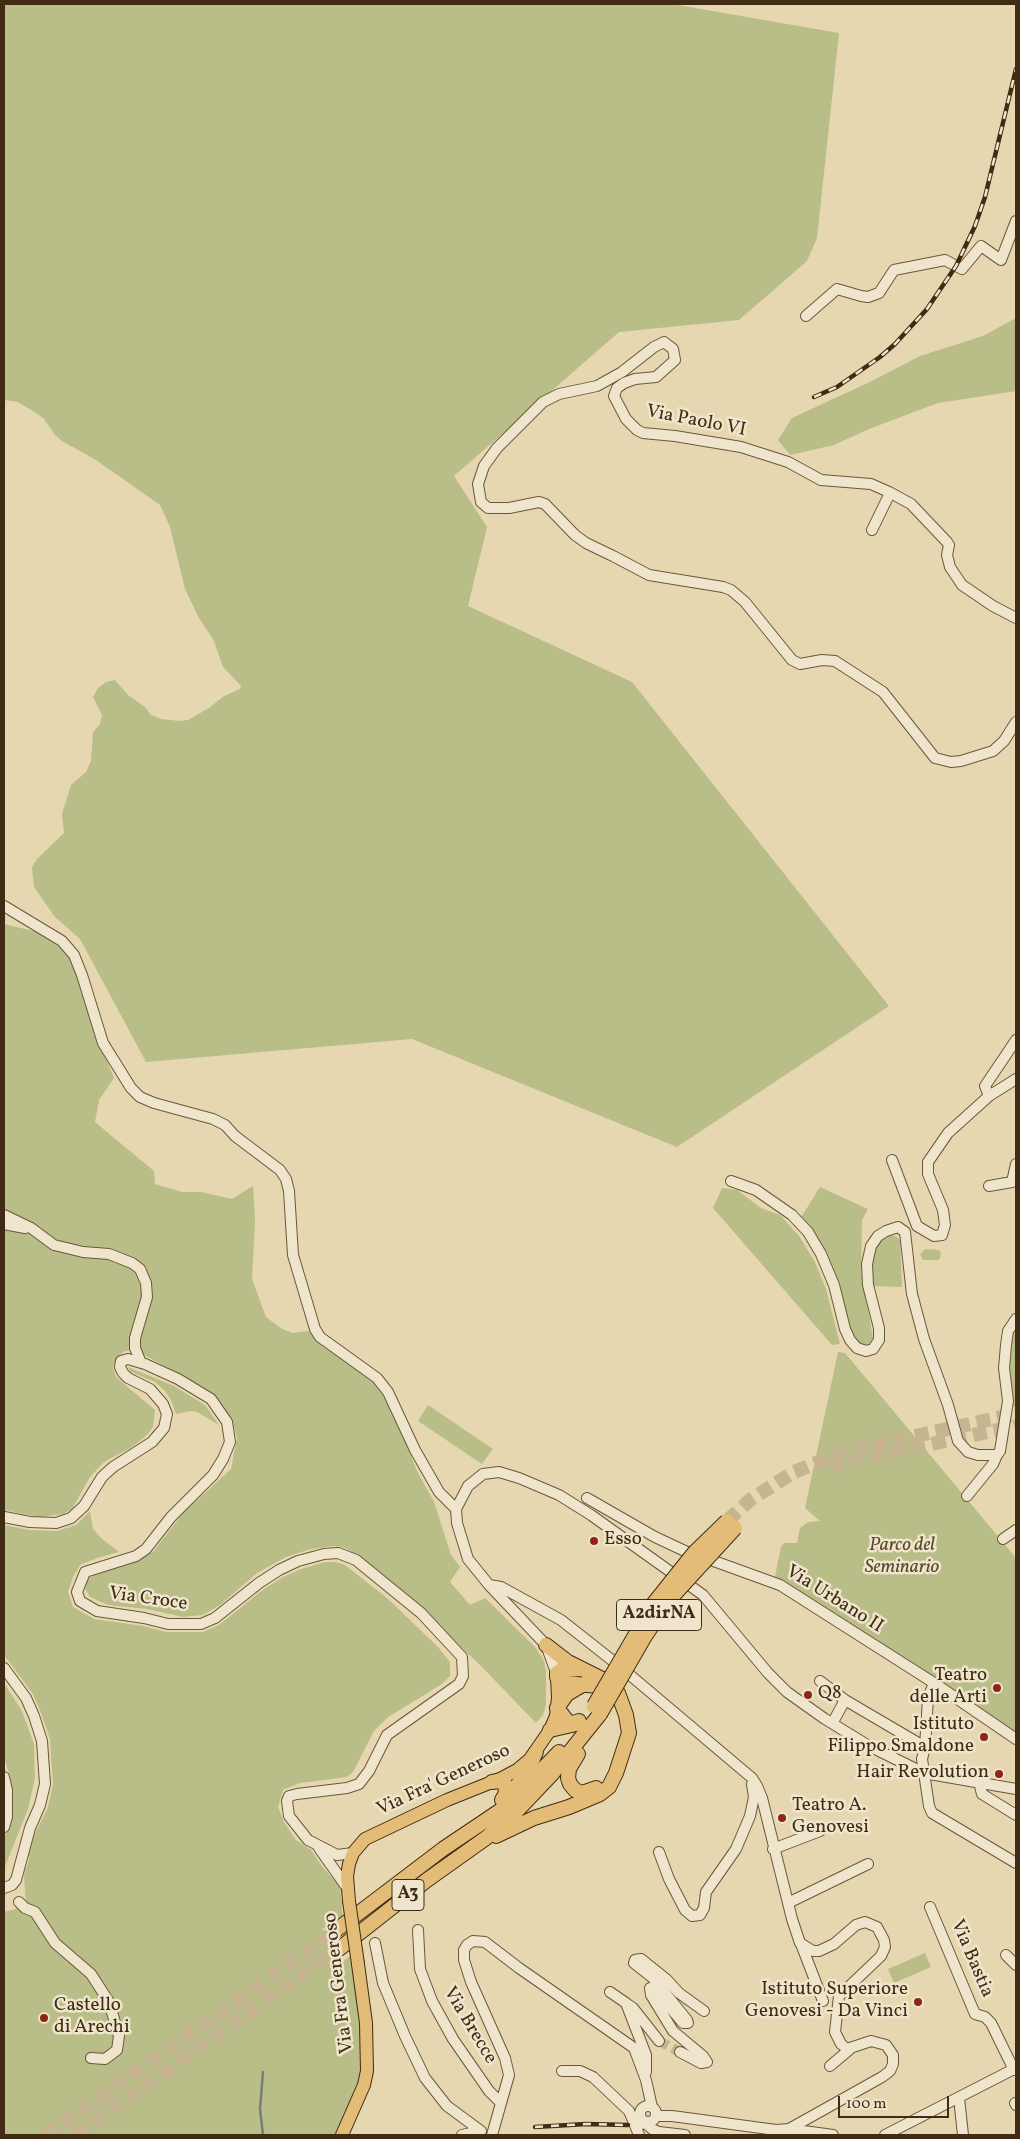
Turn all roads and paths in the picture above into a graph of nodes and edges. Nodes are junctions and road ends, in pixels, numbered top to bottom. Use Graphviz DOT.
graph roads {
  1 [pos="1016,221"];
  2 [pos="806,316"];
  3 [pos="890,493"];
  4 [pos="872,530"];
  5 [pos="1016,618"];
  6 [pos="1016,722"];
  7 [pos="4,906"];
  8 [pos="1016,1040"];
  9 [pos="1016,1079"];
  10 [pos="989,1096"];
  11 [pos="892,1160"];
  12 [pos="1016,1164"];
  13 [pos="731,1181"];
  14 [pos="989,1186"];
  15 [pos="4,1215"];
  16 [pos="4,1224"];
  17 [pos="30,1228"];
  18 [pos="1016,1319"];
  19 [pos="141,1363"];
  20 [pos="997,1455"];
  21 [pos="968,1496"];
  22 [pos="587,1498"];
  23 [pos="456,1509"];
  24 [pos="4,1517"];
  25 [pos="731,1524"];
  26 [pos="1016,1530"];
  27 [pos="1003,1539"];
  28 [pos="687,1552"];
  29 [pos="710,1560"];
  30 [pos="489,1585"];
  31 [pos="546,1646"];
  32 [pos="613,1661"];
  33 [pos="4,1668"];
  34 [pos="582,1669"];
  35 [pos="557,1675"];
  36 [pos="630,1675"];
  37 [pos="820,1681"];
  38 [pos="596,1683"];
  39 [pos="934,1683"];
  40 [pos="618,1696"];
  41 [pos="844,1700"];
  42 [pos="557,1708"];
  43 [pos="591,1714"];
  44 [pos="833,1722"];
  45 [pos="550,1730"];
  46 [pos="1016,1739"];
  47 [pos="925,1747"];
  48 [pos="536,1752"];
  49 [pos="621,1757"];
  50 [pos="924,1773"];
  51 [pos="4,1777"];
  52 [pos="752,1778"];
  53 [pos="492,1782"];
  54 [pos="979,1782"];
  55 [pos="1016,1789"];
  56 [pos="502,1800"];
  57 [pos="1016,1815"];
  58 [pos="4,1827"];
  59 [pos="820,1831"];
  60 [pos="314,1844"];
  61 [pos="475,1846"];
  62 [pos="443,1849"];
  63 [pos="774,1849"];
  64 [pos="659,1852"];
  65 [pos="352,1853"];
  66 [pos="454,1860"];
  67 [pos="1016,1863"];
  68 [pos="868,1864"];
  69 [pos="4,1888"];
  70 [pos="349,1895"];
  71 [pos="19,1902"];
  72 [pos="788,1903"];
  73 [pos="930,1907"];
  74 [pos="418,1930"];
  75 [pos="335,1931"];
  76 [pos="375,1943"];
  77 [pos="800,1943"];
  78 [pos="339,1949"];
  79 [pos="1006,1955"];
  80 [pos="1016,1965"];
  81 [pos="610,1992"];
  82 [pos="823,2001"];
  83 [pos="626,2003"];
  84 [pos="704,2011"];
  85 [pos="659,2041"];
  86 [pos="849,2050"];
  87 [pos="680,2052"];
  88 [pos="91,2058"];
  89 [pos="830,2066"];
  90 [pos="1015,2069"];
  91 [pos="562,2071"];
  92 [pos="646,2080"];
  93 [pos="959,2098"];
  94 [pos="501,2103"];
  95 [pos="646,2116"];
  96 [pos="807,2118"];
  97 [pos="789,2129"];
  98 [pos="811,2132"];
  99 [pos="342,2135"];
  100 [pos="462,2135"];
  101 [pos="473,2135"];
  102 [pos="477,2135"];
  103 [pos="492,2135"];
  104 [pos="685,2135"];
  105 [pos="834,2135"];
  106 [pos="885,2135"];
  107 [pos="963,2135"];
  1 -- 2 [label="street"];
  3 -- 4 [label="street"];
  3 -- 5 [label="street, Via Paolo VI"];
  3 -- 6 [label="street, Via Paolo VI"];
  7 -- 23 [label="street"];
  8 -- 10 [label="street"];
  9 -- 10 [label="street"];
  10 -- 11 [label="street"];
  12 -- 14 [label="street"];
  13 -- 20 [label="street"];
  15 -- 17 [label="street"];
  16 -- 17 [label="street"];
  17 -- 19 [label="street"];
  18 -- 20 [label="street"];
  19 -- 24 [label="street, Via Croce"];
  19 -- 60 [label="street, Via Croce"];
  20 -- 21 [label="street"];
  22 -- 28 [label="street"];
  23 -- 30 [label="street, Via Fra' Generoso"];
  23 -- 44 [label="street"];
  25 -- 43 [label="highway, A2dirNA, bridge"];
  26 -- 27 [label="street"];
  29 -- 39 [label="street, Via Urbano II"];
  30 -- 31 [label="street, Via Fra' Generoso"];
  30 -- 32 [label="street"];
  31 -- 34 [label="highway"];
  31 -- 35 [label="street, Via Fra' Generoso"];
  33 -- 69 [label="street"];
  34 -- 35 [label="highway"];
  34 -- 38 [label="highway"];
  35 -- 38 [label="highway"];
  35 -- 42 [label="main road, Via Fra' Generoso"];
  36 -- 52 [label="street"];
  37 -- 41 [label="street"];
  38 -- 42 [label="highway"];
  39 -- 46 [label="street, Via Urbano II"];
  39 -- 47 [label="street"];
  40 -- 49 [label="highway"];
  41 -- 44 [label="street"];
  41 -- 47 [label="street"];
  42 -- 43 [label="highway"];
  42 -- 45 [label="main road, Via Fra' Generoso"];
  43 -- 45 [label="highway"];
  43 -- 49 [label="highway"];
  43 -- 61 [label="highway, A2dirNA"];
  43 -- 62 [label="highway, A2dirNA"];
  44 -- 50 [label="street"];
  45 -- 48 [label="main road, Via Fra' Generoso"];
  47 -- 50 [label="street"];
  48 -- 53 [label="main road, Via Fra' Generoso"];
  48 -- 56 [label="highway"];
  49 -- 61 [label="highway"];
  50 -- 54 [label="street"];
  50 -- 67 [label="street"];
  51 -- 58 [label="street"];
  52 -- 63 [label="street"];
  52 -- 64 [label="street"];
  53 -- 56 [label="highway"];
  53 -- 65 [label="main road, Via Fra' Generoso"];
  54 -- 55 [label="street"];
  54 -- 57 [label="street"];
  56 -- 62 [label="highway"];
  59 -- 63 [label="street"];
  60 -- 65 [label="street, Via Croce"];
  60 -- 70 [label="street, Via Croce"];
  61 -- 66 [label="highway, A2dirNA"];
  62 -- 75 [label="highway, A3"];
  63 -- 72 [label="street"];
  65 -- 70 [label="main road, Via Fra Generoso"];
  66 -- 78 [label="highway, A3"];
  68 -- 72 [label="street"];
  70 -- 99 [label="main road, Via Fra Generoso, bridge"];
  71 -- 88 [label="street"];
  72 -- 77 [label="street"];
  73 -- 90 [label="street, Via Bastia"];
  74 -- 94 [label="street, Via Brecce"];
  76 -- 102 [label="street"];
  77 -- 82 [label="street"];
  77 -- 86 [label="street"];
  79 -- 80 [label="street"];
  81 -- 83 [label="street"];
  83 -- 85 [label="street"];
  83 -- 92 [label="street"];
  84 -- 87 [label="street"];
  86 -- 89 [label="street"];
  86 -- 96 [label="street"];
  90 -- 93 [label="street"];
  91 -- 95 [label="street"];
  92 -- 94 [label="street"];
  92 -- 95 [label="street"];
  93 -- 106 [label="street"];
  93 -- 107 [label="street"];
  94 -- 103 [label="street"];
  95 -- 97 [label="street"];
  95 -- 104 [label="street"];
  96 -- 97 [label="street"];
  96 -- 98 [label="street"];
  97 -- 98 [label="street"];
  98 -- 105 [label="street"];
  100 -- 101 [label="street"];
}
